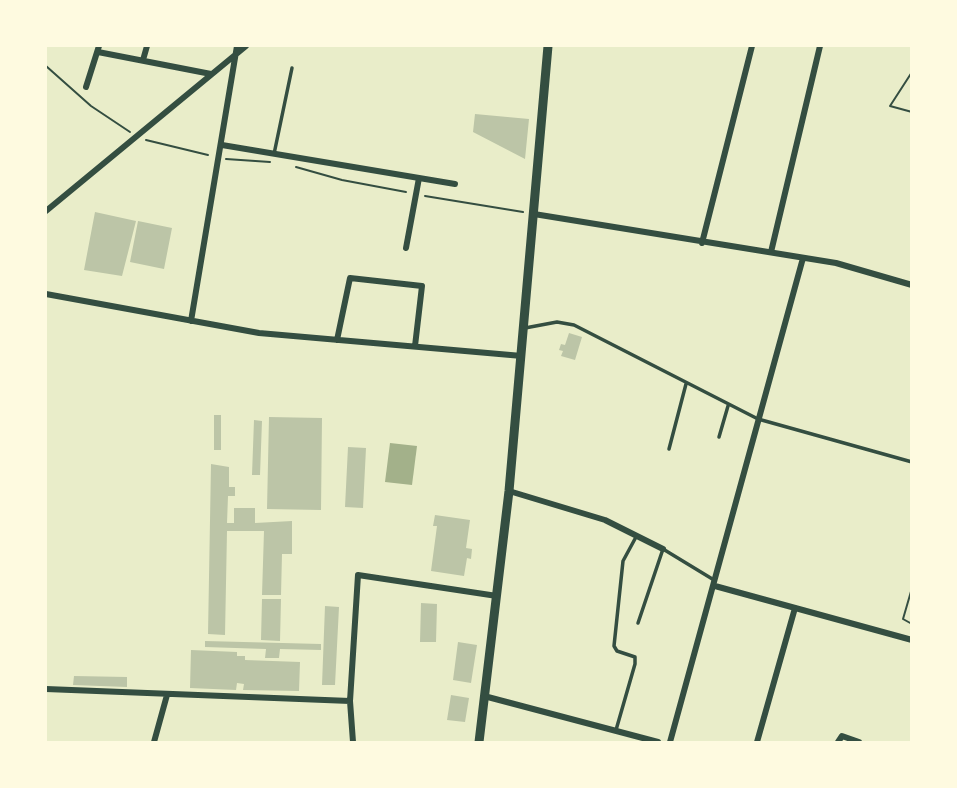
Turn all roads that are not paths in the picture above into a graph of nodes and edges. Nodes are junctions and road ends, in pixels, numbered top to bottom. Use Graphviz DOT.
graph roads {
  1 [pos="147,46"];
  2 [pos="237,46"];
  3 [pos="247,46"];
  4 [pos="548,46"];
  5 [pos="752,46"];
  6 [pos="820,46"];
  7 [pos="99,49"];
  8 [pos="236,54"];
  9 [pos="143,60"];
  10 [pos="292,68"];
  11 [pos="212,74"];
  12 [pos="86,87"];
  13 [pos="222,145"];
  14 [pos="274,154"];
  15 [pos="419,178"];
  16 [pos="455,184"];
  17 [pos="46,211"];
  18 [pos="529,213"];
  19 [pos="702,243"];
  20 [pos="405,248"];
  21 [pos="771,252"];
  22 [pos="803,258"];
  23 [pos="912,285"];
  24 [pos="46,294"];
  25 [pos="191,321"];
  26 [pos="525,328"];
  27 [pos="337,340"];
  28 [pos="415,346"];
  29 [pos="522,355"];
  30 [pos="687,384"];
  31 [pos="728,406"];
  32 [pos="758,419"];
  33 [pos="719,437"];
  34 [pos="669,449"];
  35 [pos="912,462"];
  36 [pos="509,491"];
  37 [pos="638,536"];
  38 [pos="663,549"];
  39 [pos="716,584"];
  40 [pos="498,596"];
  41 [pos="794,608"];
  42 [pos="638,623"];
  43 [pos="912,640"];
  44 [pos="46,689"];
  45 [pos="167,695"];
  46 [pos="484,696"];
  47 [pos="350,701"];
  48 [pos="616,731"];
  49 [pos="153,743"];
  50 [pos="353,743"];
  51 [pos="479,743"];
  52 [pos="658,743"];
  53 [pos="670,743"];
  54 [pos="757,743"];
  55 [pos="838,743"];
  56 [pos="859,743"];
  1 -- 9 [label="street"];
  2 -- 8 [label="street"];
  3 -- 8 [label="street"];
  4 -- 18 [label="main road"];
  5 -- 19 [label="street"];
  6 -- 21 [label="street"];
  7 -- 9 [label="street"];
  7 -- 12 [label="street"];
  8 -- 11 [label="street"];
  8 -- 13 [label="street"];
  9 -- 11 [label="street"];
  10 -- 14 [label="lane"];
  11 -- 17 [label="street"];
  13 -- 14 [label="street"];
  13 -- 25 [label="street"];
  14 -- 15 [label="street"];
  15 -- 16 [label="street"];
  15 -- 20 [label="street"];
  18 -- 19 [label="street"];
  18 -- 26 [label="main road"];
  19 -- 21 [label="street"];
  21 -- 22 [label="street"];
  22 -- 23 [label="street"];
  22 -- 32 [label="street"];
  24 -- 25 [label="street"];
  25 -- 27 [label="street"];
  26 -- 29 [label="main road"];
  26 -- 30 [label="lane"];
  27 -- 28 [label="street"];
  27 -- 28 [label="street"];
  28 -- 29 [label="street"];
  29 -- 36 [label="main road"];
  30 -- 31 [label="lane"];
  30 -- 34 [label="lane"];
  31 -- 32 [label="lane"];
  31 -- 33 [label="lane"];
  32 -- 35 [label="lane"];
  32 -- 39 [label="street"];
  36 -- 37 [label="street"];
  36 -- 40 [label="main road"];
  37 -- 38 [label="street"];
  37 -- 48 [label="lane"];
  38 -- 39 [label="lane"];
  38 -- 42 [label="lane"];
  39 -- 41 [label="street"];
  39 -- 53 [label="street"];
  40 -- 46 [label="main road"];
  40 -- 47 [label="street"];
  41 -- 43 [label="street"];
  41 -- 54 [label="street"];
  44 -- 45 [label="street"];
  45 -- 47 [label="street"];
  45 -- 49 [label="street"];
  46 -- 48 [label="street"];
  46 -- 51 [label="main road"];
  47 -- 50 [label="street"];
  48 -- 52 [label="street"];
  55 -- 56 [label="street"];
}
